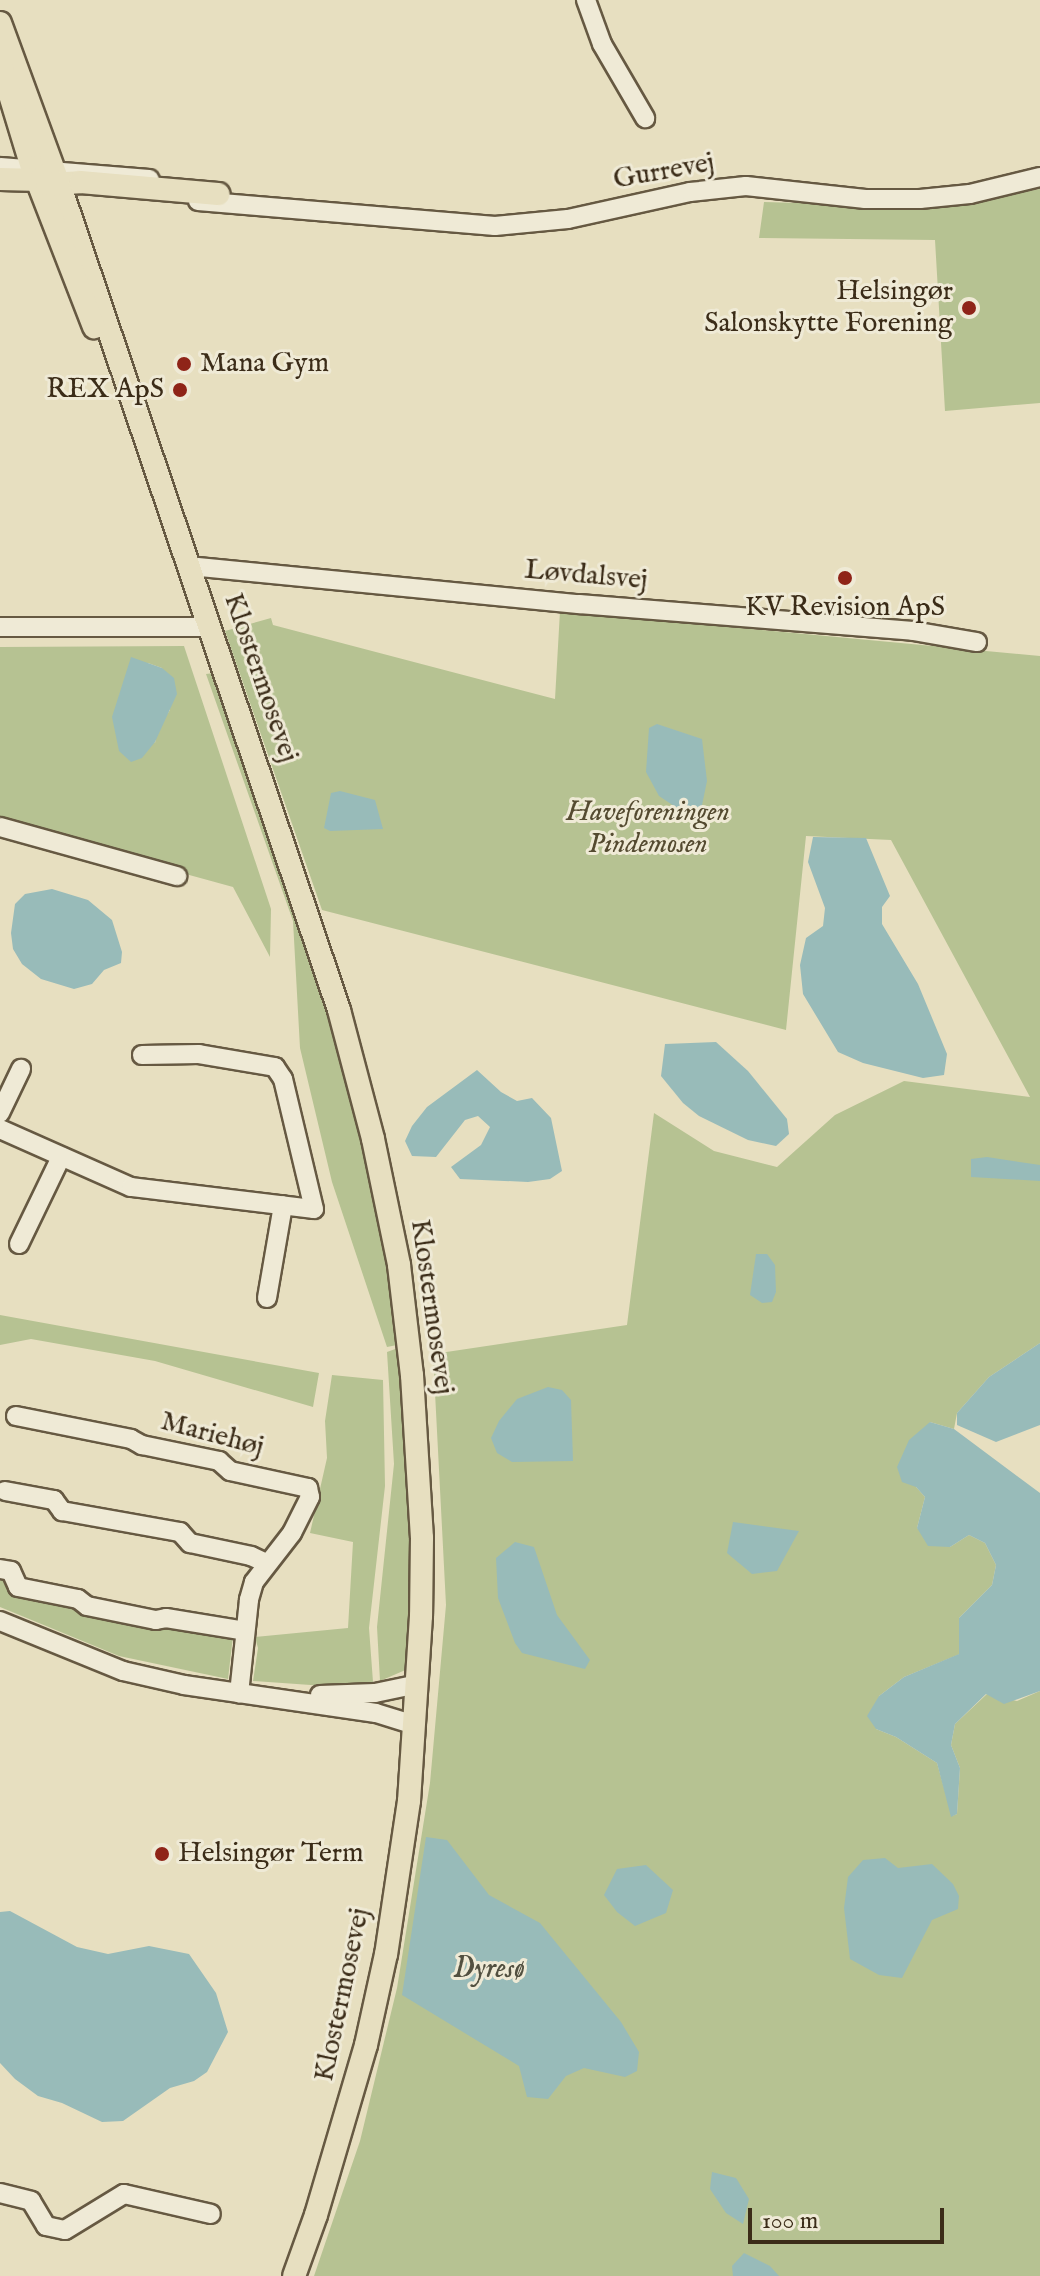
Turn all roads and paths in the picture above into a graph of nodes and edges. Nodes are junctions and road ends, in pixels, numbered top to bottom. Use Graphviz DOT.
graph roads {
  1 [pos="586,0"];
  2 [pos="0,23"];
  3 [pos="0,53"];
  4 [pos="0,62"];
  5 [pos="645,118"];
  6 [pos="0,167"];
  7 [pos="1040,177"];
  8 [pos="0,179"];
  9 [pos="47,180"];
  10 [pos="0,188"];
  11 [pos="218,194"];
  12 [pos="297,210"];
  13 [pos="121,373"];
  14 [pos="189,566"];
  15 [pos="0,627"];
  16 [pos="211,627"];
  17 [pos="977,642"];
  18 [pos="0,827"];
  19 [pos="177,876"];
  20 [pos="142,1055"];
  21 [pos="21,1069"];
  22 [pos="0,1113"];
  23 [pos="0,1129"];
  24 [pos="61,1157"];
  25 [pos="283,1205"];
  26 [pos="19,1244"];
  27 [pos="267,1298"];
  28 [pos="16,1416"];
  29 [pos="5,1491"];
  30 [pos="266,1563"];
  31 [pos="0,1569"];
  32 [pos="0,1621"];
  33 [pos="245,1631"];
  34 [pos="418,1684"];
  35 [pos="239,1693"];
  36 [pos="282,1699"];
  37 [pos="415,1725"];
  38 [pos="0,2193"];
  39 [pos="211,2214"];
  40 [pos="294,2276"];
  1 -- 5 [label="street"];
  2 -- 9 [label="main road, Klostermosevej"];
  3 -- 9 [label="main road"];
  4 -- 9 [label="main road, Klostermosevej"];
  6 -- 9 [label="street, Gurrevej"];
  7 -- 12 [label="street, Gurrevej"];
  8 -- 9 [label="main road"];
  9 -- 10 [label="street, Gurrevej"];
  9 -- 11 [label="main road"];
  9 -- 12 [label="street, Gurrevej"];
  9 -- 13 [label="main road, Klostermosevej"];
  9 -- 13 [label="main road, Klostermosevej"];
  11 -- 12 [label="street, Gurrevej"];
  13 -- 14 [label="main road, Klostermosevej"];
  14 -- 16 [label="main road, Klostermosevej"];
  14 -- 17 [label="street, Løvdalsvej"];
  15 -- 16 [label="street"];
  16 -- 34 [label="main road, Klostermosevej"];
  18 -- 19 [label="street"];
  20 -- 25 [label="street"];
  21 -- 22 [label="street"];
  23 -- 24 [label="street"];
  24 -- 25 [label="street"];
  24 -- 26 [label="street"];
  25 -- 27 [label="street"];
  28 -- 30 [label="street, Mariehøj"];
  29 -- 30 [label="street"];
  30 -- 33 [label="street, Mariehøj"];
  31 -- 33 [label="street"];
  32 -- 35 [label="street"];
  33 -- 35 [label="street, Mariehøj"];
  34 -- 36 [label="street"];
  34 -- 37 [label="main road, Klostermosevej"];
  35 -- 36 [label="street"];
  36 -- 37 [label="street"];
  37 -- 40 [label="main road, Klostermosevej"];
  38 -- 39 [label="street"];
}
